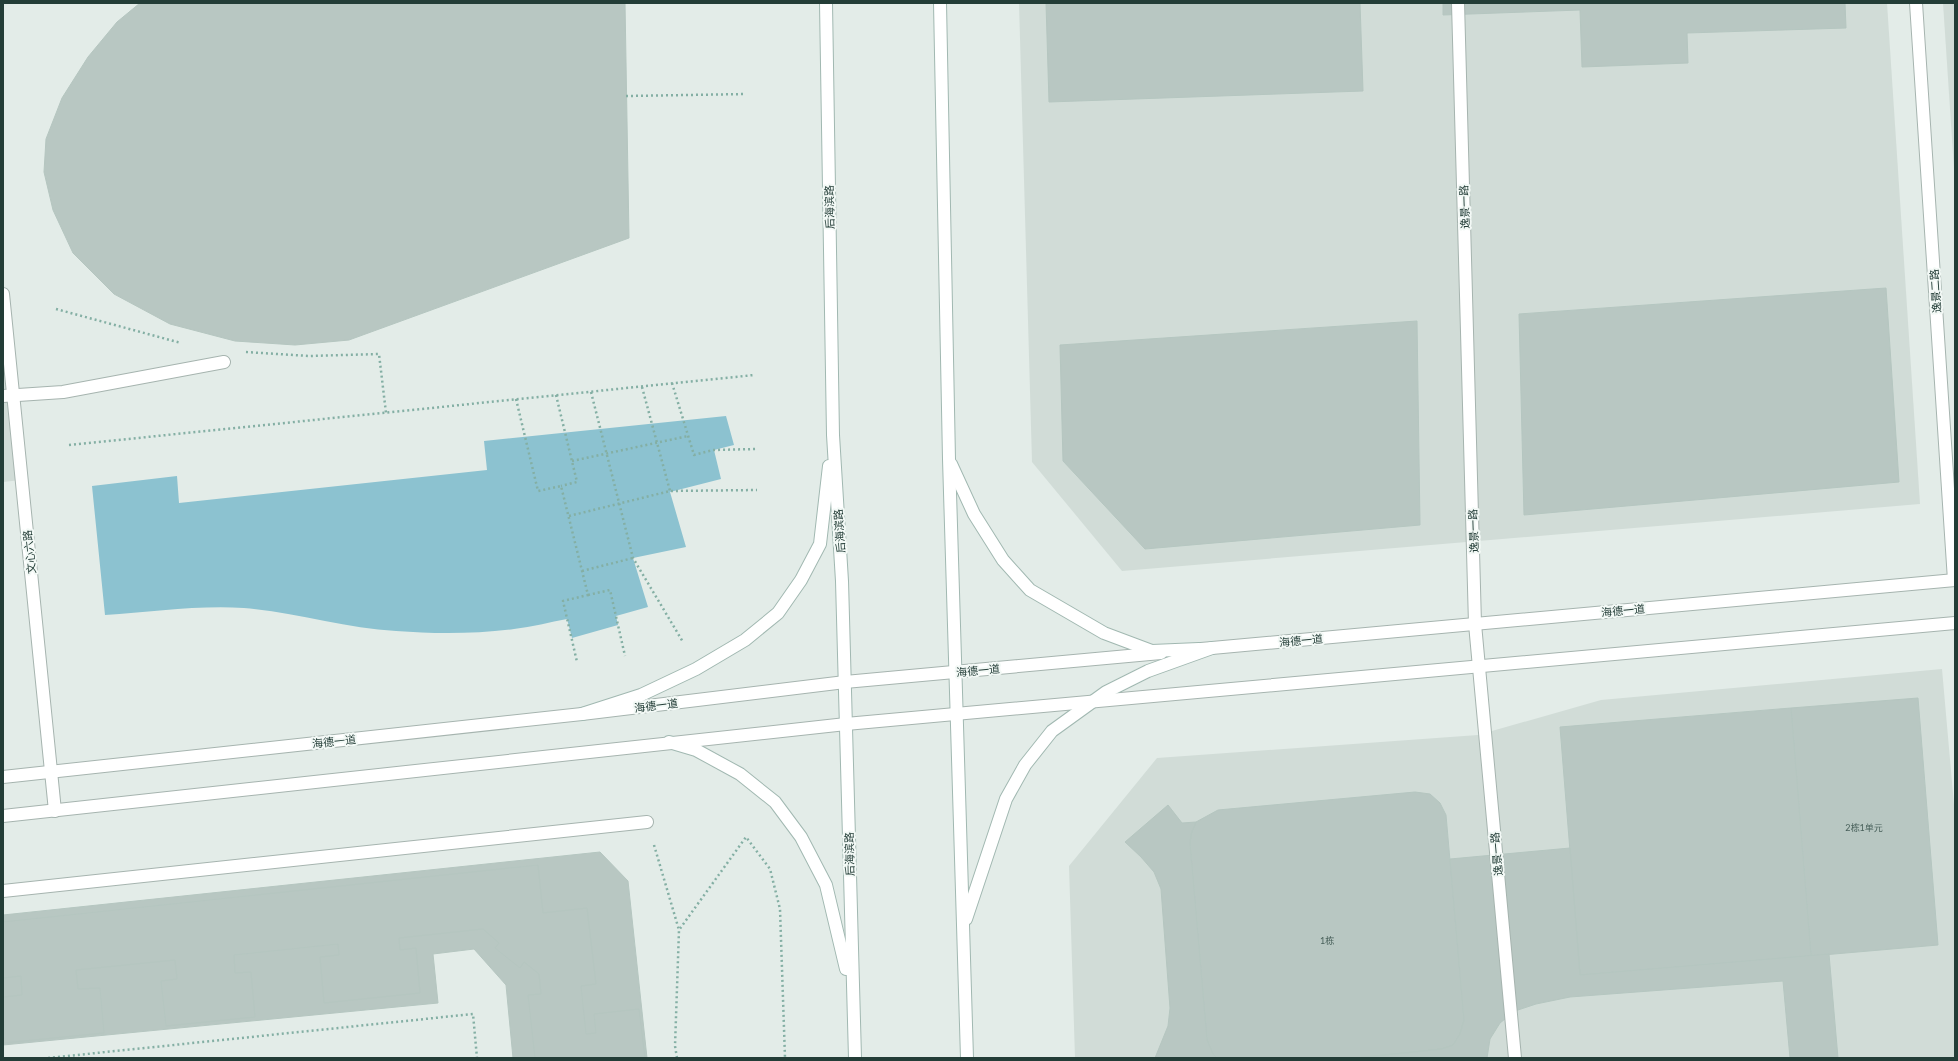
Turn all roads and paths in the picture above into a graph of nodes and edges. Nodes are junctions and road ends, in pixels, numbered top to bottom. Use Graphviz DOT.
graph roads {
  1 [pos="826,3"];
  2 [pos="940,3"];
  3 [pos="1458,3"];
  4 [pos="1916,3"];
  5 [pos="746,94"];
  6 [pos="626,96"];
  7 [pos="3,294"];
  8 [pos="224,362"];
  9 [pos="754,375"];
  10 [pos="672,383"];
  11 [pos="642,386"];
  12 [pos="591,392"];
  13 [pos="556,395"];
  14 [pos="8,396"];
  15 [pos="516,399"];
  16 [pos="833,435"];
  17 [pos="688,436"];
  18 [pos="657,443"];
  19 [pos="69,445"];
  20 [pos="756,449"];
  21 [pos="606,454"];
  22 [pos="949,459"];
  23 [pos="572,461"];
  24 [pos="561,486"];
  25 [pos="757,490"];
  26 [pos="670,492"];
  27 [pos="620,504"];
  28 [pos="569,516"];
  29 [pos="633,558"];
  30 [pos="582,571"];
  31 [pos="1955,580"];
  32 [pos="588,595"];
  33 [pos="1955,623"];
  34 [pos="1475,624"];
  35 [pos="682,642"];
  36 [pos="1212,648"];
  37 [pos="625,656"];
  38 [pos="577,662"];
  39 [pos="1479,666"];
  40 [pos="955,672"];
  41 [pos="845,682"];
  42 [pos="1093,701"];
  43 [pos="582,714"];
  44 [pos="956,714"];
  45 [pos="846,724"];
  46 [pos="669,742"];
  47 [pos="51,772"];
  48 [pos="3,777"];
  49 [pos="55,810"];
  50 [pos="3,816"];
  51 [pos="647,822"];
  52 [pos="3,890"];
  53 [pos="963,928"];
  54 [pos="678,930"];
  55 [pos="852,993"];
  56 [pos="48,1058"];
  57 [pos="477,1058"];
  58 [pos="677,1058"];
  59 [pos="785,1058"];
  60 [pos="855,1058"];
  61 [pos="967,1058"];
  62 [pos="1515,1058"];
  1 -- 16 [label="street, 后海滨路"];
  2 -- 22 [label="street"];
  3 -- 34 [label="street, 逸景一路"];
  4 -- 31 [label="street, 逸景二路"];
  5 -- 6 [label="path"];
  7 -- 14 [label="street, 文心六路"];
  8 -- 14 [label="street"];
  9 -- 10 [label="path"];
  10 -- 11 [label="path"];
  10 -- 17 [label="path"];
  11 -- 12 [label="path"];
  11 -- 18 [label="path"];
  12 -- 13 [label="path"];
  12 -- 21 [label="path"];
  13 -- 15 [label="path"];
  13 -- 23 [label="path"];
  14 -- 47 [label="street, 文心六路"];
  15 -- 19 [label="path"];
  15 -- 24 [label="path"];
  16 -- 41 [label="street, 后海滨路"];
  16 -- 43 [label="street"];
  17 -- 18 [label="path"];
  17 -- 20 [label="path"];
  18 -- 21 [label="path"];
  18 -- 26 [label="path"];
  21 -- 23 [label="path"];
  21 -- 27 [label="path"];
  22 -- 36 [label="street"];
  22 -- 40 [label="street"];
  23 -- 24 [label="path"];
  24 -- 28 [label="path"];
  25 -- 26 [label="path"];
  26 -- 27 [label="path"];
  27 -- 28 [label="path"];
  27 -- 29 [label="path"];
  28 -- 30 [label="path"];
  29 -- 30 [label="path"];
  29 -- 35 [label="path"];
  30 -- 32 [label="path"];
  31 -- 34 [label="street, 海德一道"];
  32 -- 37 [label="path"];
  32 -- 38 [label="path"];
  33 -- 39 [label="street"];
  34 -- 36 [label="street, 海德一道"];
  34 -- 39 [label="street, 逸景一路"];
  36 -- 40 [label="street, 海德一道"];
  36 -- 42 [label="street"];
  39 -- 42 [label="street"];
  39 -- 62 [label="street, 逸景一路"];
  40 -- 41 [label="street, 海德一道"];
  40 -- 44 [label="street"];
  41 -- 43 [label="street, 海德一道"];
  41 -- 45 [label="street, 后海滨路"];
  42 -- 44 [label="street"];
  42 -- 53 [label="street"];
  43 -- 47 [label="street, 海德一道"];
  44 -- 45 [label="street"];
  44 -- 53 [label="street"];
  45 -- 46 [label="street"];
  45 -- 55 [label="street, 后海滨路"];
  46 -- 49 [label="street"];
  46 -- 55 [label="street"];
  47 -- 48 [label="street, 海德一道"];
  47 -- 49 [label="street, 文心六路"];
  49 -- 50 [label="street"];
  51 -- 52 [label="street"];
  51 -- 54 [label="path"];
  53 -- 61 [label="street"];
  54 -- 58 [label="path"];
  54 -- 59 [label="path"];
  55 -- 60 [label="street, 后海滨路"];
  56 -- 57 [label="path"];
}
